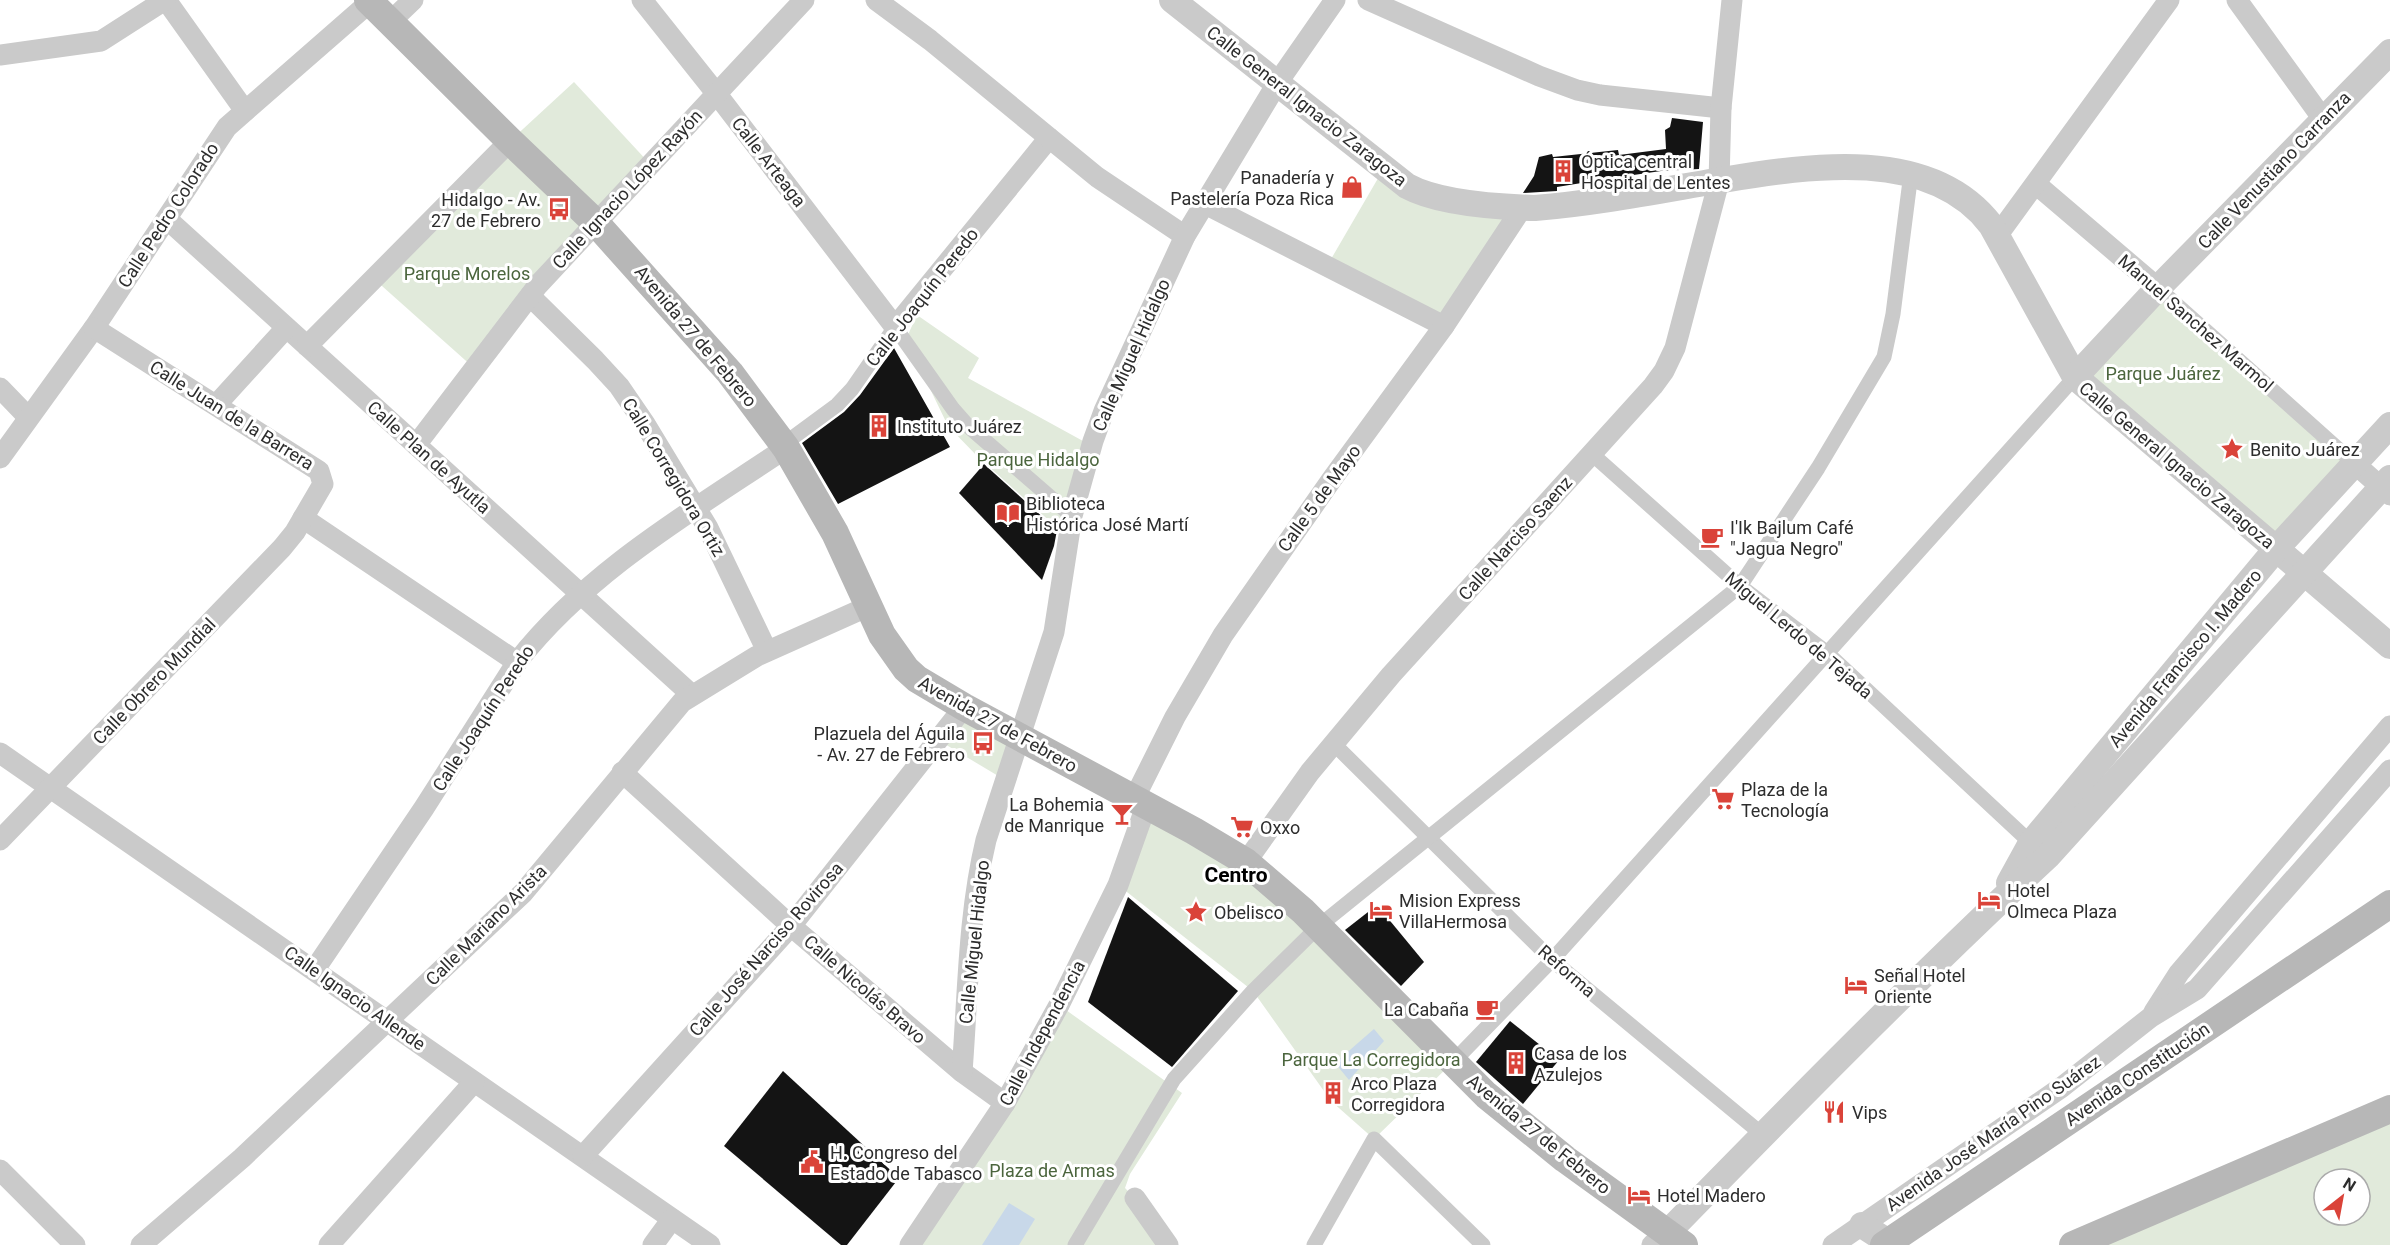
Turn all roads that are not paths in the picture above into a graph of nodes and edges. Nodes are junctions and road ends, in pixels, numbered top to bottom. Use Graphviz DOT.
graph roads {
  1 [pos="165,0"];
  2 [pos="413,0"];
  3 [pos="642,0"];
  4 [pos="804,0"];
  5 [pos="876,0"];
  6 [pos="1172,0"];
  7 [pos="1335,0"];
  8 [pos="1368,0"];
  9 [pos="1732,0"];
  10 [pos="2169,0"];
  11 [pos="2237,0"];
  12 [pos="369,1"];
  13 [pos="389,23"];
  14 [pos="2390,52"];
  15 [pos="0,55"];
  16 [pos="1278,82"];
  17 [pos="716,93"];
  18 [pos="1721,108"];
  19 [pos="245,111"];
  20 [pos="2323,119"];
  21 [pos="1048,138"];
  22 [pos="510,141"];
  23 [pos="1911,173"];
  24 [pos="1719,181"];
  25 [pos="2036,184"];
  26 [pos="1205,204"];
  27 [pos="1522,208"];
  28 [pos="167,219"];
  29 [pos="595,222"];
  30 [pos="1997,236"];
  31 [pos="1185,237"];
  32 [pos="2158,288"];
  33 [pos="530,296"];
  34 [pos="1444,326"];
  35 [pos="894,327"];
  36 [pos="94,328"];
  37 [pos="286,328"];
  38 [pos="307,346"];
  39 [pos="2075,377"];
  40 [pos="0,388"];
  41 [pos="216,405"];
  42 [pos="28,417"];
  43 [pos="2390,425"];
  44 [pos="416,445"];
  45 [pos="785,446"];
  46 [pos="1592,454"];
  47 [pos="0,458"];
  48 [pos="2355,464"];
  49 [pos="2387,487"];
  50 [pos="696,508"];
  51 [pos="1072,516"];
  52 [pos="303,518"];
  53 [pos="2276,549"];
  54 [pos="2305,573"];
  55 [pos="1740,586"];
  56 [pos="582,593"];
  57 [pos="868,606"];
  58 [pos="2390,646"];
  59 [pos="767,651"];
  60 [pos="1826,652"];
  61 [pos="517,662"];
  62 [pos="692,695"];
  63 [pos="964,707"];
  64 [pos="2390,726"];
  65 [pos="1020,738"];
  66 [pos="1333,743"];
  67 [pos="0,753"];
  68 [pos="2390,770"];
  69 [pos="622,772"];
  70 [pos="50,786"];
  71 [pos="1140,802"];
  72 [pos="1429,838"];
  73 [pos="0,840"];
  74 [pos="2031,843"];
  75 [pos="1246,862"];
  76 [pos="1997,903"];
  77 [pos="2390,904"];
  78 [pos="792,926"];
  79 [pos="1319,926"];
  80 [pos="1552,960"];
  81 [pos="315,969"];
  82 [pos="2151,1017"];
  83 [pos="389,1022"];
  84 [pos="1452,1063"];
  85 [pos="962,1072"];
  86 [pos="474,1082"];
  87 [pos="1005,1103"];
  88 [pos="2390,1108"];
  89 [pos="1762,1135"];
  90 [pos="583,1156"];
  91 [pos="0,1170"];
  92 [pos="1135,1198"];
  93 [pos="672,1219"];
  94 [pos="1862,1225"];
  95 [pos="154,1241"];
  96 [pos="1668,1241"];
  97 [pos="1888,1244"];
  98 [pos="75,1245"];
  99 [pos="329,1245"];
  100 [pos="653,1245"];
  101 [pos="710,1245"];
  102 [pos="910,1245"];
  103 [pos="1076,1245"];
  104 [pos="1168,1245"];
  105 [pos="1314,1245"];
  106 [pos="1483,1245"];
  107 [pos="1833,1245"];
  108 [pos="2073,1245"];
  1 -- 15 [label="street"];
  1 -- 19 [label="street"];
  2 -- 13 [label="street"];
  3 -- 17 [label="street, Calle Arteaga"];
  4 -- 17 [label="street, Calle Ignacio López Rayón"];
  5 -- 21 [label="street"];
  6 -- 16 [label="street, Calle General Ignacio Zaragoza"];
  7 -- 16 [label="street, Calle Miguel Hidalgo"];
  8 -- 18 [label="street"];
  9 -- 18 [label="street, Calle Narciso Saenz"];
  10 -- 25 [label="street"];
  11 -- 20 [label="street"];
  12 -- 13 [label="main road, Avenida 27 de Febrero"];
  12 -- 19 [label="street, Calle Pedro Colorado"];
  13 -- 22 [label="main road, Avenida 27 de Febrero"];
  14 -- 20 [label="street, Calle Venustiano Carranza"];
  16 -- 26 [label="street, Calle Miguel Hidalgo"];
  16 -- 27 [label="street, Calle General Ignacio Zaragoza"];
  17 -- 29 [label="street, Calle Ignacio López Rayón"];
  17 -- 35 [label="street, Calle Arteaga"];
  18 -- 24 [label="street, Calle Narciso Saenz"];
  19 -- 28 [label="street, Calle Pedro Colorado"];
  20 -- 32 [label="street, Calle Venustiano Carranza"];
  21 -- 31 [label="street"];
  21 -- 35 [label="street, Calle Joaquín Peredo"];
  22 -- 29 [label="main road, Avenida 27 de Febrero"];
  22 -- 38 [label="street"];
  23 -- 24 [label="street, Calle General Ignacio Zaragoza"];
  23 -- 30 [label="street, Calle General Ignacio Zaragoza"];
  23 -- 55 [label="street"];
  24 -- 27 [label="street, Calle General Ignacio Zaragoza"];
  24 -- 46 [label="street, Calle Narciso Saenz"];
  25 -- 30 [label="street"];
  25 -- 32 [label="street, Manuel Sanchez Marmol"];
  26 -- 31 [label="street, Calle Miguel Hidalgo"];
  26 -- 34 [label="street"];
  27 -- 34 [label="street, Calle 5 de Mayo"];
  28 -- 36 [label="street, Calle Pedro Colorado"];
  28 -- 37 [label="street, Calle Plan de Ayutla"];
  29 -- 33 [label="street, Calle Ignacio López Rayón"];
  29 -- 45 [label="main road, Avenida 27 de Febrero"];
  30 -- 39 [label="street, Calle General Ignacio Zaragoza"];
  31 -- 51 [label="street, Calle Miguel Hidalgo"];
  32 -- 39 [label="street, Calle Venustiano Carranza"];
  32 -- 48 [label="street, Manuel Sanchez Marmol"];
  33 -- 44 [label="street, Calle Ignacio López Rayón"];
  33 -- 50 [label="street, Calle Corregidora Ortiz"];
  34 -- 71 [label="street, Calle 5 de Mayo"];
  35 -- 45 [label="street, Calle Joaquín Peredo"];
  35 -- 51 [label="street"];
  36 -- 41 [label="street, Calle Juan de la Barrera"];
  36 -- 42 [label="street, Calle Pedro Colorado"];
  37 -- 38 [label="street, Calle Plan de Ayutla"];
  37 -- 41 [label="street"];
  38 -- 44 [label="street, Calle Plan de Ayutla"];
  39 -- 53 [label="street, Calle General Ignacio Zaragoza"];
  39 -- 60 [label="street"];
  40 -- 42 [label="street"];
  41 -- 52 [label="street, Calle Juan de la Barrera"];
  42 -- 47 [label="street, Calle Pedro Colorado"];
  43 -- 48 [label="street, Avenida Francisco I. Madero"];
  44 -- 56 [label="street, Calle Plan de Ayutla"];
  45 -- 50 [label="street, Calle Joaquín Peredo"];
  45 -- 57 [label="main road, Avenida 27 de Febrero"];
  46 -- 55 [label="street, Miguel Lerdo de Tejada"];
  46 -- 66 [label="street, Calle Narciso Saenz"];
  48 -- 49 [label="street"];
  48 -- 53 [label="street, Avenida Francisco I. Madero"];
  49 -- 54 [label="street, Avenida Francisco I. Madero"];
  50 -- 56 [label="street, Calle Joaquín Peredo"];
  50 -- 59 [label="street, Calle Corregidora Ortiz"];
  51 -- 65 [label="street, Calle Miguel Hidalgo"];
  52 -- 61 [label="street"];
  52 -- 70 [label="street, Calle Obrero Mundial"];
  53 -- 54 [label="street, Calle General Ignacio Zaragoza"];
  53 -- 74 [label="street, Avenida Francisco I. Madero"];
  54 -- 58 [label="street, Calle General Ignacio Zaragoza"];
  54 -- 76 [label="street, Avenida Francisco I. Madero"];
  55 -- 60 [label="street, Miguel Lerdo de Tejada"];
  55 -- 72 [label="street"];
  56 -- 61 [label="street, Calle Joaquín Peredo"];
  56 -- 62 [label="street, Calle Plan de Ayutla"];
  57 -- 59 [label="street, Calle Mariano Arista"];
  57 -- 63 [label="main road, Avenida 27 de Febrero"];
  59 -- 62 [label="street, Calle Mariano Arista"];
  60 -- 74 [label="street, Miguel Lerdo de Tejada"];
  60 -- 80 [label="street"];
  61 -- 81 [label="street, Calle Joaquín Peredo"];
  62 -- 69 [label="street, Calle Mariano Arista"];
  63 -- 65 [label="main road, Avenida 27 de Febrero"];
  63 -- 78 [label="street, Calle José Narciso Rovirosa"];
  64 -- 82 [label="street, Avenida José María Pino Suárez"];
  65 -- 71 [label="main road, Avenida 27 de Febrero"];
  65 -- 85 [label="street, Calle Miguel Hidalgo"];
  66 -- 72 [label="street, Reforma"];
  66 -- 75 [label="street, Calle Narciso Saenz"];
  67 -- 70 [label="street, Calle Ignacio Allende"];
  68 -- 82 [label="street, Avenida José María Pino Suárez"];
  69 -- 78 [label="street, Calle Nicolás Bravo"];
  69 -- 83 [label="street, Calle Mariano Arista"];
  70 -- 73 [label="street, Calle Obrero Mundial"];
  70 -- 81 [label="street, Calle Ignacio Allende"];
  71 -- 75 [label="main road, Avenida 27 de Febrero"];
  71 -- 87 [label="street, Calle Independencia"];
  72 -- 79 [label="street"];
  72 -- 80 [label="street, Reforma"];
  74 -- 76 [label="street, Avenida Francisco I. Madero"];
  75 -- 79 [label="main road, Avenida 27 de Febrero"];
  76 -- 89 [label="street, Avenida Francisco I. Madero"];
  77 -- 97 [label="main road, Avenida Constitución"];
  78 -- 85 [label="street, Calle Nicolás Bravo"];
  78 -- 90 [label="street, Calle José Narciso Rovirosa"];
  79 -- 84 [label="main road, Avenida 27 de Febrero"];
  79 -- 103 [label="street"];
  80 -- 84 [label="street"];
  80 -- 89 [label="street, Reforma"];
  81 -- 83 [label="street, Calle Ignacio Allende"];
  82 -- 94 [label="street, Avenida José María Pino Suárez"];
  83 -- 86 [label="street, Calle Ignacio Allende"];
  83 -- 95 [label="street, Calle Mariano Arista"];
  84 -- 96 [label="main road, Avenida 27 de Febrero"];
  85 -- 87 [label="street, Calle Nicolás Bravo"];
  86 -- 90 [label="street, Calle Ignacio Allende"];
  86 -- 99 [label="street"];
  87 -- 102 [label="street, Calle Independencia"];
  88 -- 108 [label="main road"];
  89 -- 96 [label="street, Avenida Francisco I. Madero"];
  90 -- 93 [label="street, Calle Ignacio Allende"];
  91 -- 98 [label="street"];
  92 -- 104 [label="street"];
  93 -- 100 [label="street"];
  93 -- 101 [label="street, Calle Ignacio Allende"];
  94 -- 97 [label="street"];
  94 -- 107 [label="street, Avenida José María Pino Suárez"];
  105 -- 106 [label="street"];
}
